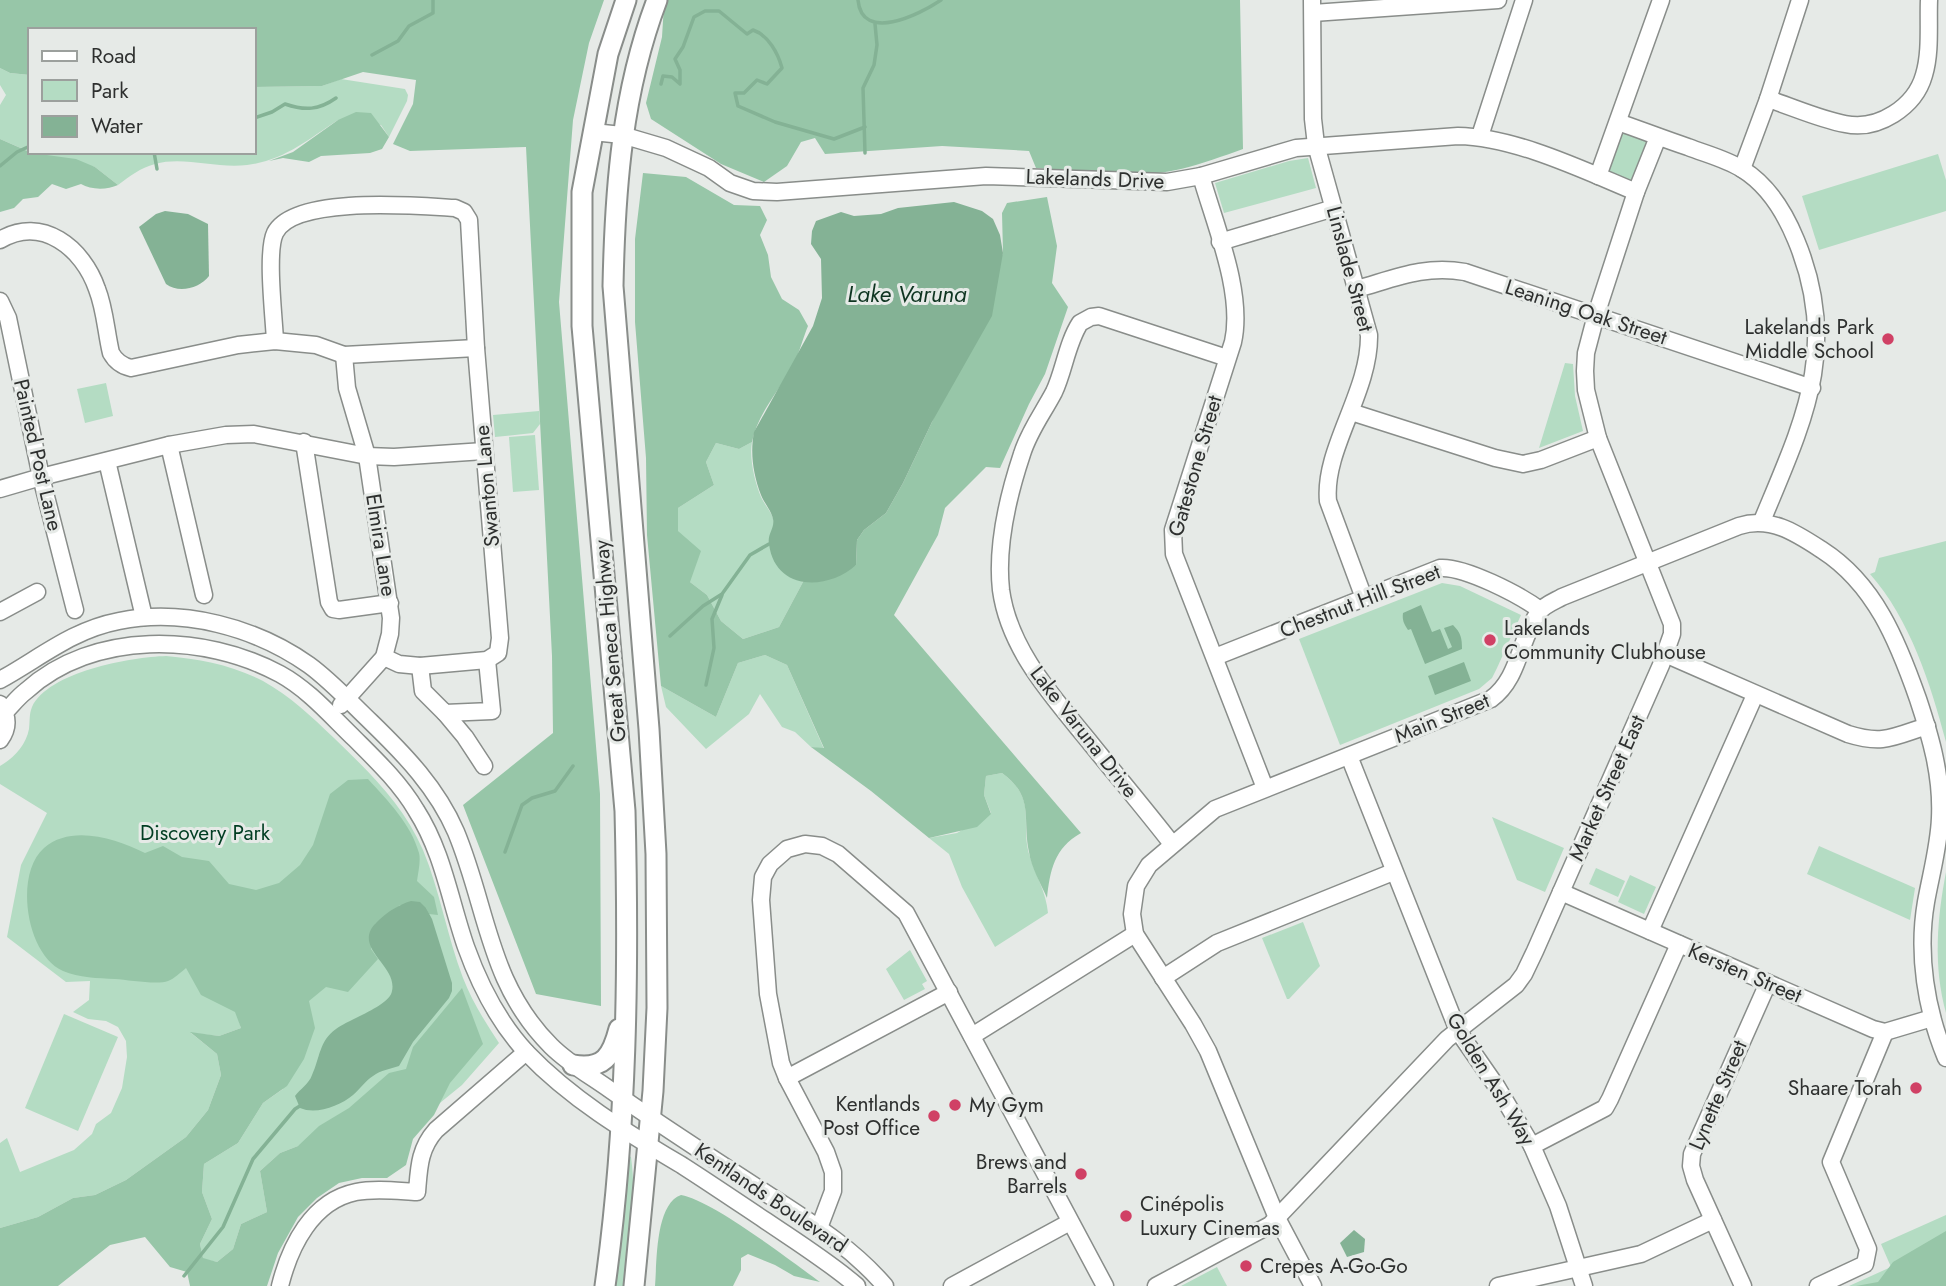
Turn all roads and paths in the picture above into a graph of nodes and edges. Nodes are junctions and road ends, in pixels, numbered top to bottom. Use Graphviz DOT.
graph roads {
  1 [pos="626,0"];
  2 [pos="657,0"];
  3 [pos="1498,0"];
  4 [pos="1524,0"];
  5 [pos="1661,0"];
  6 [pos="1800,0"];
  7 [pos="1929,0"];
  8 [pos="1372,4"];
  9 [pos="1312,6"];
  10 [pos="1768,99"];
  11 [pos="1618,122"];
  12 [pos="593,132"];
  13 [pos="622,135"];
  14 [pos="1480,136"];
  15 [pos="1658,137"];
  16 [pos="1316,145"];
  17 [pos="1741,169"];
  18 [pos="1201,176"];
  19 [pos="1598,176"];
  20 [pos="1636,192"];
  21 [pos="1334,208"];
  22 [pos="0,240"];
  23 [pos="1220,242"];
  24 [pos="1357,289"];
  25 [pos="0,301"];
  26 [pos="1595,315"];
  27 [pos="275,341"];
  28 [pos="475,348"];
  29 [pos="344,355"];
  30 [pos="1227,358"];
  31 [pos="1812,388"];
  32 [pos="1351,412"];
  33 [pos="1598,438"];
  34 [pos="304,442"];
  35 [pos="169,445"];
  36 [pos="484,451"];
  37 [pos="367,456"];
  38 [pos="107,461"];
  39 [pos="41,477"];
  40 [pos="0,489"];
  41 [pos="1762,522"];
  42 [pos="1649,563"];
  43 [pos="37,592"];
  44 [pos="204,595"];
  45 [pos="1364,598"];
  46 [pos="390,603"];
  47 [pos="75,610"];
  48 [pos="1541,610"];
  49 [pos="0,612"];
  50 [pos="144,617"];
  51 [pos="1665,654"];
  52 [pos="384,657"];
  53 [pos="1215,657"];
  54 [pos="487,660"];
  55 [pos="420,666"];
  56 [pos="0,680"];
  57 [pos="1755,695"];
  58 [pos="347,699"];
  59 [pos="3,707"];
  60 [pos="445,713"];
  61 [pos="331,716"];
  62 [pos="1927,726"];
  63 [pos="0,740"];
  64 [pos="1349,756"];
  65 [pos="484,766"];
  66 [pos="1265,788"];
  67 [pos="1172,844"];
  68 [pos="1393,872"];
  69 [pos="1561,892"];
  70 [pos="1650,931"];
  71 [pos="1135,934"];
  72 [pos="1679,944"];
  73 [pos="1163,978"];
  74 [pos="626,979"];
  75 [pos="1768,982"];
  76 [pos="949,992"];
  77 [pos="1932,1018"];
  78 [pos="1458,1031"];
  79 [pos="1885,1032"];
  80 [pos="972,1036"];
  81 [pos="526,1052"];
  82 [pos="1946,1058"];
  83 [pos="573,1065"];
  84 [pos="787,1078"];
  85 [pos="622,1098"];
  86 [pos="649,1118"];
  87 [pos="621,1129"];
  88 [pos="647,1145"];
  89 [pos="1532,1146"];
  90 [pos="829,1202"];
  91 [pos="803,1217"];
  92 [pos="1277,1218"];
  93 [pos="1713,1220"];
  94 [pos="1070,1223"];
  95 [pos="819,1228"];
  96 [pos="1578,1268"];
  97 [pos="280,1286"];
  98 [pos="605,1286"];
  99 [pos="635,1286"];
  100 [pos="857,1286"];
  101 [pos="885,1286"];
  102 [pos="952,1286"];
  103 [pos="1105,1286"];
  104 [pos="1156,1286"];
  105 [pos="1313,1286"];
  106 [pos="1499,1286"];
  107 [pos="1584,1286"];
  108 [pos="1743,1286"];
  109 [pos="1818,1286"];
  1 -- 12 [label="main road, Great Seneca Highway"];
  2 -- 13 [label="main road, Great Seneca Highway"];
  3 -- 8 [label="street"];
  4 -- 14 [label="street"];
  5 -- 11 [label="street"];
  6 -- 10 [label="street"];
  7 -- 10 [label="street"];
  8 -- 9 [label="street"];
  9 -- 16 [label="street, Linslade Street"];
  10 -- 17 [label="street"];
  11 -- 15 [label="street"];
  11 -- 19 [label="street"];
  12 -- 13 [label="street, Lakelands Drive"];
  12 -- 74 [label="main road, Great Seneca Highway"];
  13 -- 18 [label="street, Lakelands Drive"];
  13 -- 86 [label="main road, Great Seneca Highway"];
  14 -- 16 [label="street, Lakelands Drive"];
  14 -- 19 [label="street, Lakelands Drive"];
  15 -- 17 [label="street"];
  15 -- 20 [label="street, Market Street East"];
  16 -- 18 [label="street, Lakelands Drive"];
  16 -- 21 [label="street, Linslade Street"];
  17 -- 31 [label="street"];
  18 -- 23 [label="street, Gatestone Street"];
  19 -- 20 [label="street, Lakelands Drive"];
  20 -- 26 [label="street, Market Street East"];
  21 -- 23 [label="street"];
  21 -- 24 [label="street, Linslade Street"];
  22 -- 27 [label="street"];
  23 -- 30 [label="street, Gatestone Street"];
  24 -- 26 [label="street, Leaning Oak Street"];
  24 -- 32 [label="street, Linslade Street"];
  25 -- 39 [label="street, Painted Post Lane"];
  26 -- 31 [label="street, Leaning Oak Street"];
  26 -- 33 [label="street, Market Street East"];
  27 -- 28 [label="street, Swanton Lane"];
  27 -- 29 [label="street"];
  28 -- 29 [label="street"];
  28 -- 36 [label="street, Swanton Lane"];
  29 -- 37 [label="street, Elmira Lane"];
  30 -- 53 [label="street, Gatestone Street"];
  30 -- 67 [label="street, Lake Varuna Drive"];
  31 -- 41 [label="street"];
  32 -- 33 [label="street"];
  32 -- 45 [label="street, Linslade Street"];
  33 -- 42 [label="street, Market Street East"];
  34 -- 35 [label="street"];
  34 -- 37 [label="street"];
  34 -- 46 [label="street"];
  35 -- 38 [label="street"];
  35 -- 44 [label="street"];
  36 -- 37 [label="street"];
  36 -- 54 [label="street, Swanton Lane"];
  37 -- 46 [label="street, Elmira Lane"];
  38 -- 39 [label="street"];
  38 -- 50 [label="street"];
  39 -- 40 [label="street"];
  39 -- 47 [label="street, Painted Post Lane"];
  41 -- 42 [label="street"];
  41 -- 62 [label="street"];
  42 -- 48 [label="street"];
  42 -- 51 [label="street, Market Street East"];
  43 -- 49 [label="street"];
  45 -- 48 [label="street, Chestnut Hill Street"];
  45 -- 53 [label="street, Chestnut Hill Street"];
  46 -- 52 [label="street, Elmira Lane"];
  48 -- 64 [label="street, Main Street"];
  50 -- 56 [label="street, Kentlands Boulevard"];
  50 -- 58 [label="street, Kentlands Boulevard"];
  51 -- 57 [label="street"];
  51 -- 69 [label="street, Market Street East"];
  52 -- 55 [label="street"];
  52 -- 58 [label="street"];
  53 -- 66 [label="street, Gatestone Street"];
  54 -- 55 [label="street"];
  54 -- 60 [label="street"];
  55 -- 60 [label="street"];
  57 -- 62 [label="street"];
  57 -- 70 [label="street"];
  58 -- 61 [label="street"];
  58 -- 83 [label="street, Kentlands Boulevard"];
  59 -- 61 [label="street, Kentlands Boulevard"];
  59 -- 63 [label="street"];
  60 -- 65 [label="street"];
  61 -- 81 [label="street, Kentlands Boulevard"];
  62 -- 77 [label="street"];
  64 -- 66 [label="street, Main Street"];
  64 -- 68 [label="street, Golden Ash Way"];
  66 -- 67 [label="street, Main Street"];
  67 -- 71 [label="street, Main Street"];
  68 -- 73 [label="street"];
  68 -- 78 [label="street, Golden Ash Way"];
  69 -- 70 [label="street, Kersten Street"];
  69 -- 78 [label="street, Market Street East"];
  70 -- 72 [label="street, Kersten Street"];
  71 -- 73 [label="street"];
  71 -- 80 [label="street"];
  72 -- 75 [label="street, Kersten Street"];
  72 -- 89 [label="street"];
  73 -- 92 [label="street"];
  74 -- 83 [label="main road"];
  74 -- 85 [label="main road, Great Seneca Highway"];
  75 -- 79 [label="street, Kersten Street"];
  75 -- 93 [label="street, Lynette Street"];
  76 -- 80 [label="street"];
  76 -- 84 [label="street"];
  76 -- 84 [label="street"];
  77 -- 79 [label="street"];
  77 -- 82 [label="street"];
  78 -- 89 [label="street, Golden Ash Way"];
  78 -- 92 [label="street, Market Street East"];
  79 -- 109 [label="street"];
  80 -- 94 [label="street"];
  81 -- 87 [label="street, Kentlands Boulevard"];
  81 -- 97 [label="street"];
  83 -- 85 [label="street, Kentlands Boulevard"];
  84 -- 90 [label="street"];
  85 -- 86 [label="street, Kentlands Boulevard"];
  85 -- 87 [label="main road, Great Seneca Highway"];
  86 -- 88 [label="main road, Great Seneca Highway"];
  86 -- 91 [label="street, Kentlands Boulevard"];
  87 -- 88 [label="street, Kentlands Boulevard"];
  87 -- 98 [label="main road, Great Seneca Highway"];
  88 -- 99 [label="main road, Great Seneca Highway"];
  88 -- 100 [label="street, Kentlands Boulevard"];
  89 -- 96 [label="street, Golden Ash Way"];
  90 -- 91 [label="street"];
  90 -- 95 [label="street"];
  91 -- 95 [label="street, Kentlands Boulevard"];
  92 -- 104 [label="street, Market Street East"];
  92 -- 105 [label="street"];
  93 -- 96 [label="street"];
  93 -- 108 [label="street, Lynette Street"];
  94 -- 102 [label="street"];
  94 -- 103 [label="street"];
  95 -- 101 [label="street, Kentlands Boulevard"];
  96 -- 106 [label="street"];
  96 -- 107 [label="street, Golden Ash Way"];
}
